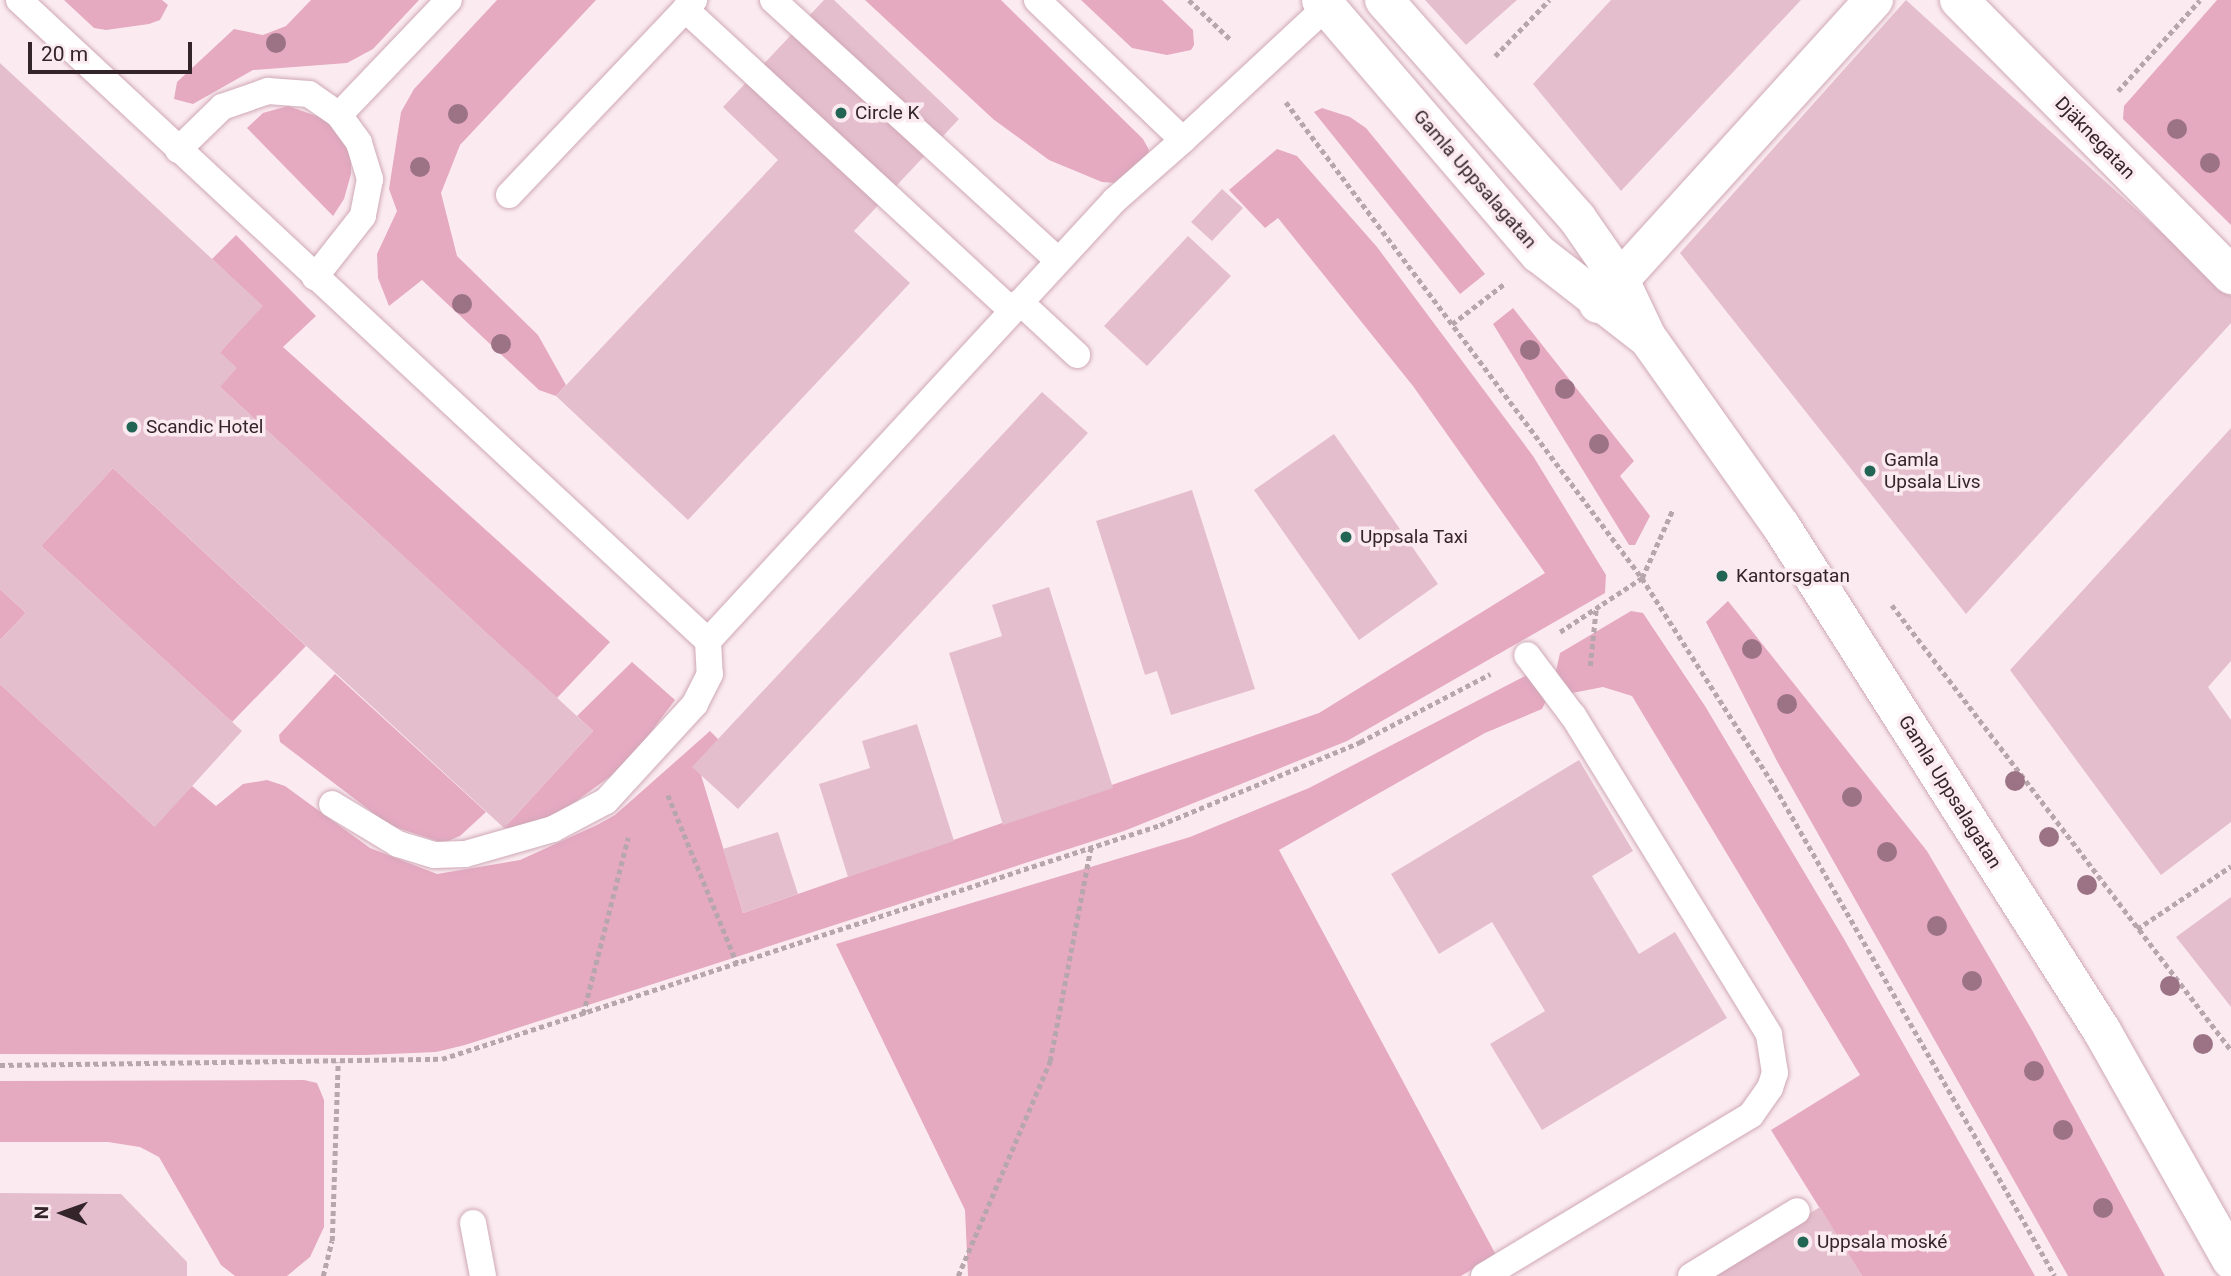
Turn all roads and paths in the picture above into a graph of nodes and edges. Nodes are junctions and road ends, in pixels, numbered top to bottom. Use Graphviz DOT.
graph roads {
  1 [pos="19,0"];
  2 [pos="449,0"];
  3 [pos="773,0"];
  4 [pos="1037,0"];
  5 [pos="1189,0"];
  6 [pos="1384,0"];
  7 [pos="1549,0"];
  8 [pos="1874,0"];
  9 [pos="1959,0"];
  10 [pos="2200,0"];
  11 [pos="1324,3"];
  12 [pos="689,5"];
  13 [pos="1491,61"];
  14 [pos="1260,67"];
  15 [pos="339,115"];
  16 [pos="2085,128"];
  17 [pos="1183,140"];
  18 [pos="178,150"];
  19 [pos="509,195"];
  20 [pos="1058,260"];
  21 [pos="2231,275"];
  22 [pos="315,277"];
  23 [pos="1609,292"];
  24 [pos="1016,306"];
  25 [pos="1077,355"];
  26 [pos="1673,509"];
  27 [pos="1642,578"];
  28 [pos="708,641"];
  29 [pos="1527,655"];
  30 [pos="651,752"];
  31 [pos="332,804"];
  32 [pos="630,831"];
  33 [pos="1091,848"];
  34 [pos="2231,866"];
  35 [pos="2137,929"];
  36 [pos="737,963"];
  37 [pos="583,1014"];
  38 [pos="338,1062"];
  39 [pos="0,1065"];
  40 [pos="1797,1211"];
  41 [pos="473,1223"];
  42 [pos="2231,1260"];
  43 [pos="323,1276"];
  44 [pos="483,1276"];
  45 [pos="958,1276"];
  46 [pos="1484,1276"];
  47 [pos="1691,1276"];
  48 [pos="2055,1276"];
  1 -- 18 [label="lane"];
  2 -- 15 [label="lane"];
  3 -- 20 [label="lane"];
  4 -- 17 [label="lane"];
  5 -- 14 [label="path"];
  6 -- 23 [label="main road, Gamla Uppsalagatan"];
  7 -- 13 [label="path"];
  8 -- 23 [label="main road"];
  9 -- 16 [label="main road, Djäknegatan"];
  10 -- 16 [label="path"];
  11 -- 14 [label="lane"];
  11 -- 23 [label="main road, Gamla Uppsalagatan"];
  12 -- 19 [label="lane"];
  12 -- 24 [label="lane"];
  14 -- 17 [label="lane"];
  14 -- 27 [label="path"];
  15 -- 18 [label="lane"];
  15 -- 22 [label="lane"];
  16 -- 21 [label="main road, Djäknegatan"];
  17 -- 20 [label="lane"];
  18 -- 22 [label="lane"];
  20 -- 24 [label="lane"];
  22 -- 28 [label="lane"];
  23 -- 42 [label="main road, Gamla Uppsalagatan"];
  24 -- 25 [label="lane"];
  24 -- 28 [label="lane"];
  26 -- 27 [label="path"];
  27 -- 29 [label="path"];
  27 -- 48 [label="path"];
  28 -- 30 [label="lane"];
  29 -- 33 [label="path"];
  29 -- 46 [label="lane"];
  30 -- 31 [label="lane"];
  30 -- 36 [label="path"];
  32 -- 37 [label="path"];
  33 -- 36 [label="path"];
  33 -- 45 [label="path"];
  34 -- 35 [label="path"];
  36 -- 37 [label="path"];
  37 -- 38 [label="path"];
  38 -- 39 [label="path"];
  38 -- 43 [label="path"];
  40 -- 47 [label="lane"];
  41 -- 44 [label="lane"];
}
